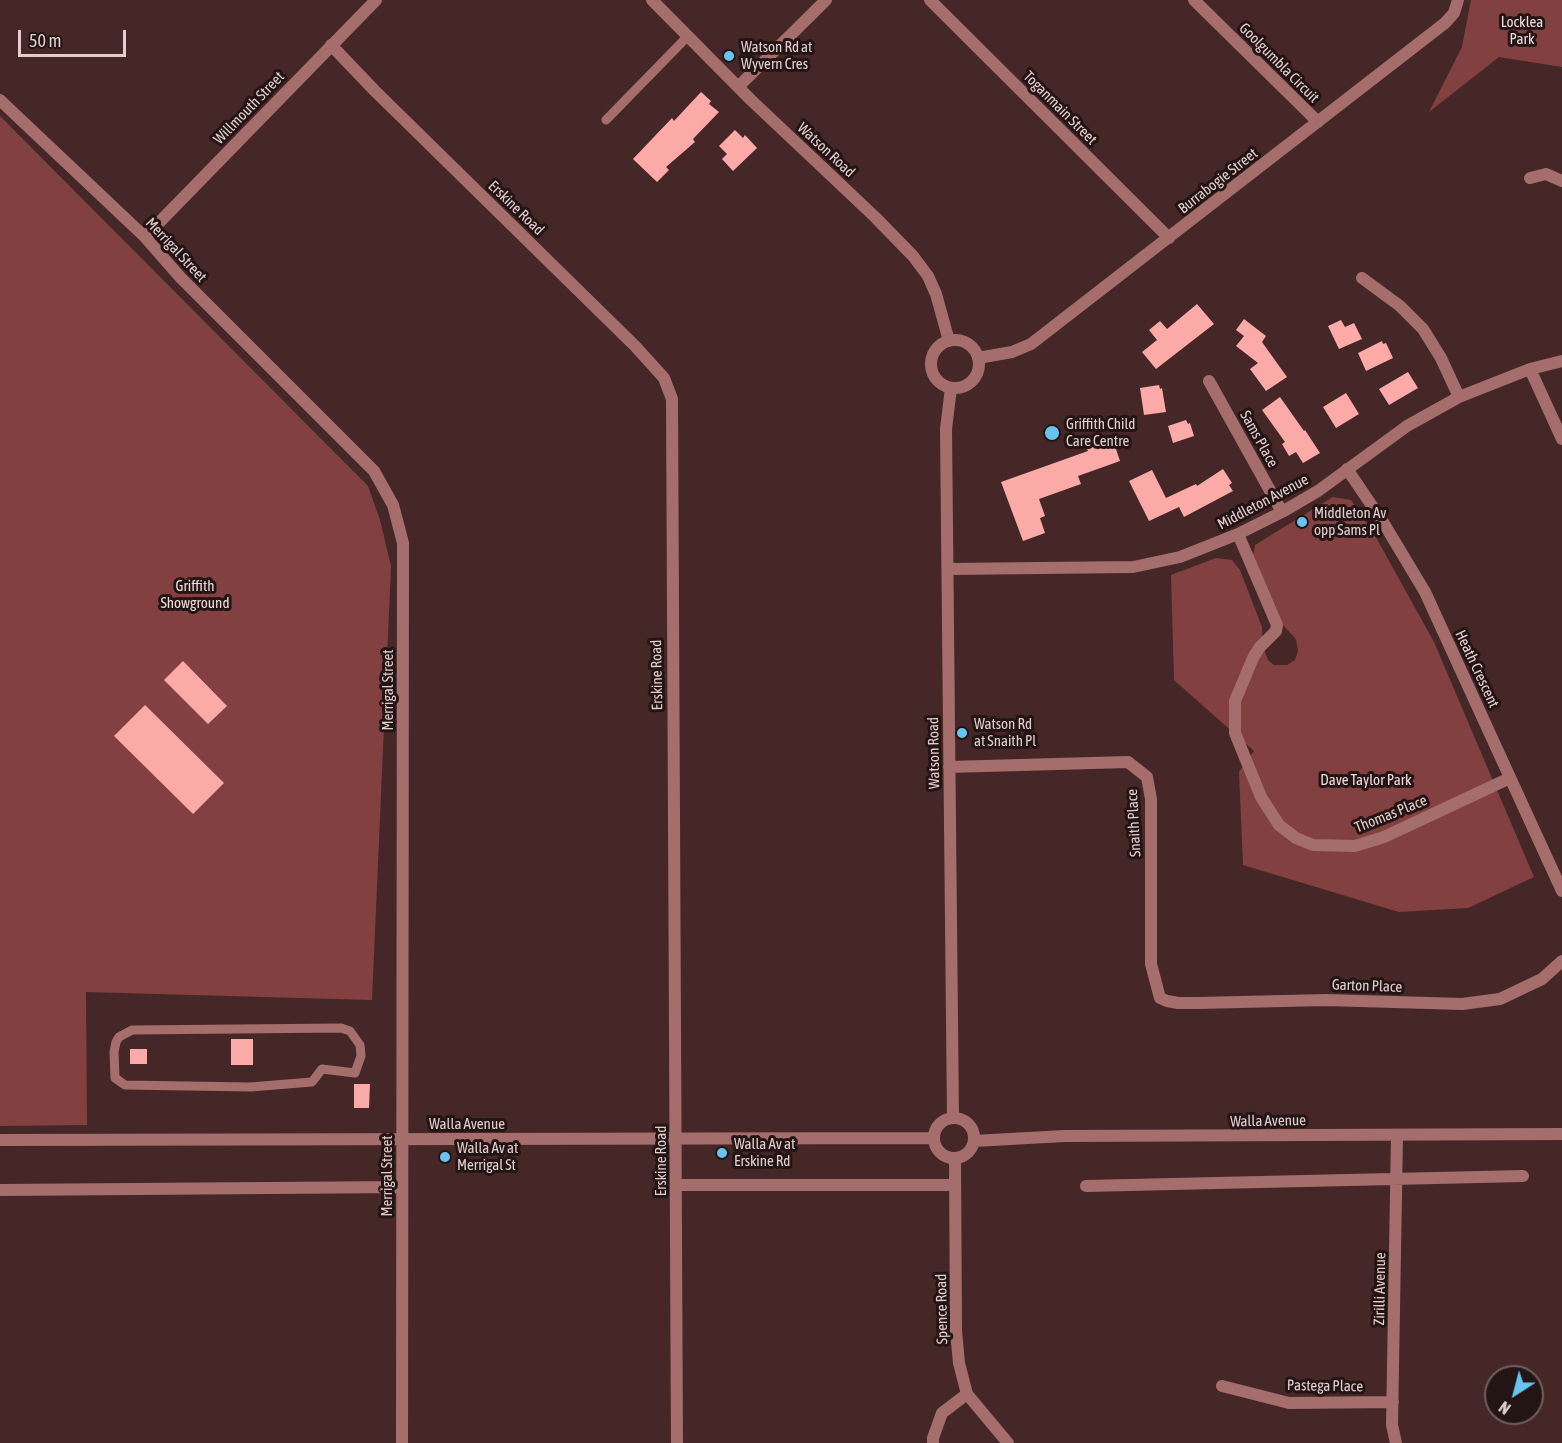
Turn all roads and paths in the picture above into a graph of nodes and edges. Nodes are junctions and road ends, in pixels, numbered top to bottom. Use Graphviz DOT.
graph roads {
  1 [pos="376,0"];
  2 [pos="652,0"];
  3 [pos="826,0"];
  4 [pos="930,0"];
  5 [pos="1194,0"];
  6 [pos="1458,0"];
  7 [pos="688,36"];
  8 [pos="332,45"];
  9 [pos="738,87"];
  10 [pos="0,100"];
  11 [pos="606,120"];
  12 [pos="1318,122"];
  13 [pos="1530,178"];
  14 [pos="1562,181"];
  15 [pos="144,237"];
  16 [pos="1169,238"];
  17 [pos="1362,278"];
  18 [pos="949,341"];
  19 [pos="978,358"];
  20 [pos="1562,362"];
  21 [pos="1530,369"];
  22 [pos="1209,381"];
  23 [pos="951,388"];
  24 [pos="1459,397"];
  25 [pos="1562,439"];
  26 [pos="1347,469"];
  27 [pos="1282,512"];
  28 [pos="1238,534"];
  29 [pos="948,569"];
  30 [pos="949,767"];
  31 [pos="1510,778"];
  32 [pos="1562,891"];
  33 [pos="1562,961"];
  34 [pos="1160,998"];
  35 [pos="294,1084"];
  36 [pos="953,1118"];
  37 [pos="1562,1134"];
  38 [pos="1397,1135"];
  39 [pos="933,1138"];
  40 [pos="402,1139"];
  41 [pos="677,1139"];
  42 [pos="0,1140"];
  43 [pos="974,1141"];
  44 [pos="955,1158"];
  45 [pos="1523,1176"];
  46 [pos="1397,1179"];
  47 [pos="677,1185"];
  48 [pos="954,1185"];
  49 [pos="1086,1186"];
  50 [pos="402,1187"];
  51 [pos="0,1190"];
  52 [pos="1222,1386"];
  53 [pos="967,1394"];
  54 [pos="1393,1402"];
  55 [pos="402,1443"];
  56 [pos="677,1443"];
  57 [pos="933,1443"];
  58 [pos="1008,1443"];
  59 [pos="1396,1443"];
  1 -- 8 [label="street, Willmouth Street"];
  2 -- 7 [label="street, Watson Road"];
  3 -- 9 [label="street"];
  4 -- 16 [label="street, Toganmain Street"];
  5 -- 12 [label="street, Goolgumbla Circuit"];
  6 -- 12 [label="street, Burrabogie Street"];
  7 -- 9 [label="street, Watson Road"];
  7 -- 11 [label="lane"];
  8 -- 15 [label="street, Willmouth Street"];
  8 -- 41 [label="street, Erskine Road"];
  9 -- 18 [label="street, Watson Road"];
  10 -- 15 [label="street, Merrigal Street"];
  12 -- 16 [label="street, Burrabogie Street"];
  13 -- 14 [label="street"];
  15 -- 40 [label="street, Merrigal Street"];
  16 -- 19 [label="street, Burrabogie Street"];
  17 -- 24 [label="street"];
  18 -- 19 [label="street"];
  18 -- 23 [label="street"];
  19 -- 23 [label="street"];
  20 -- 21 [label="street, Middleton Avenue"];
  21 -- 24 [label="street, Middleton Avenue"];
  21 -- 25 [label="street"];
  22 -- 27 [label="street, Sams Place"];
  23 -- 29 [label="street, Watson Road"];
  24 -- 26 [label="street, Middleton Avenue"];
  26 -- 27 [label="street, Middleton Avenue"];
  26 -- 31 [label="street, Heath Crescent"];
  27 -- 28 [label="street, Middleton Avenue"];
  28 -- 29 [label="street, Middleton Avenue"];
  28 -- 31 [label="street, Thomas Place"];
  29 -- 30 [label="street, Watson Road"];
  30 -- 34 [label="street, Snaith Place"];
  30 -- 36 [label="street, Watson Road"];
  31 -- 32 [label="street, Heath Crescent"];
  33 -- 34 [label="street, Garton Place"];
  35 -- 35 [label="lane"];
  36 -- 39 [label="street"];
  36 -- 43 [label="street"];
  37 -- 38 [label="street, Walla Avenue"];
  38 -- 43 [label="street, Walla Avenue"];
  38 -- 46 [label="street, Zirilli Avenue"];
  39 -- 41 [label="street, Walla Avenue"];
  39 -- 44 [label="street"];
  40 -- 41 [label="street, Walla Avenue"];
  40 -- 42 [label="street, Walla Avenue"];
  40 -- 50 [label="street, Merrigal Street"];
  41 -- 47 [label="street, Erskine Road"];
  43 -- 44 [label="street"];
  44 -- 48 [label="street, Spence Road"];
  45 -- 46 [label="street"];
  46 -- 49 [label="street"];
  46 -- 54 [label="street, Zirilli Avenue"];
  47 -- 48 [label="street"];
  47 -- 56 [label="street, Erskine Road"];
  48 -- 53 [label="street, Spence Road"];
  50 -- 51 [label="street"];
  50 -- 55 [label="street, Merrigal Street"];
  52 -- 54 [label="street, Pastega Place"];
  53 -- 57 [label="street"];
  53 -- 58 [label="street, Spence Road"];
  54 -- 59 [label="street, Zirilli Avenue"];
}
